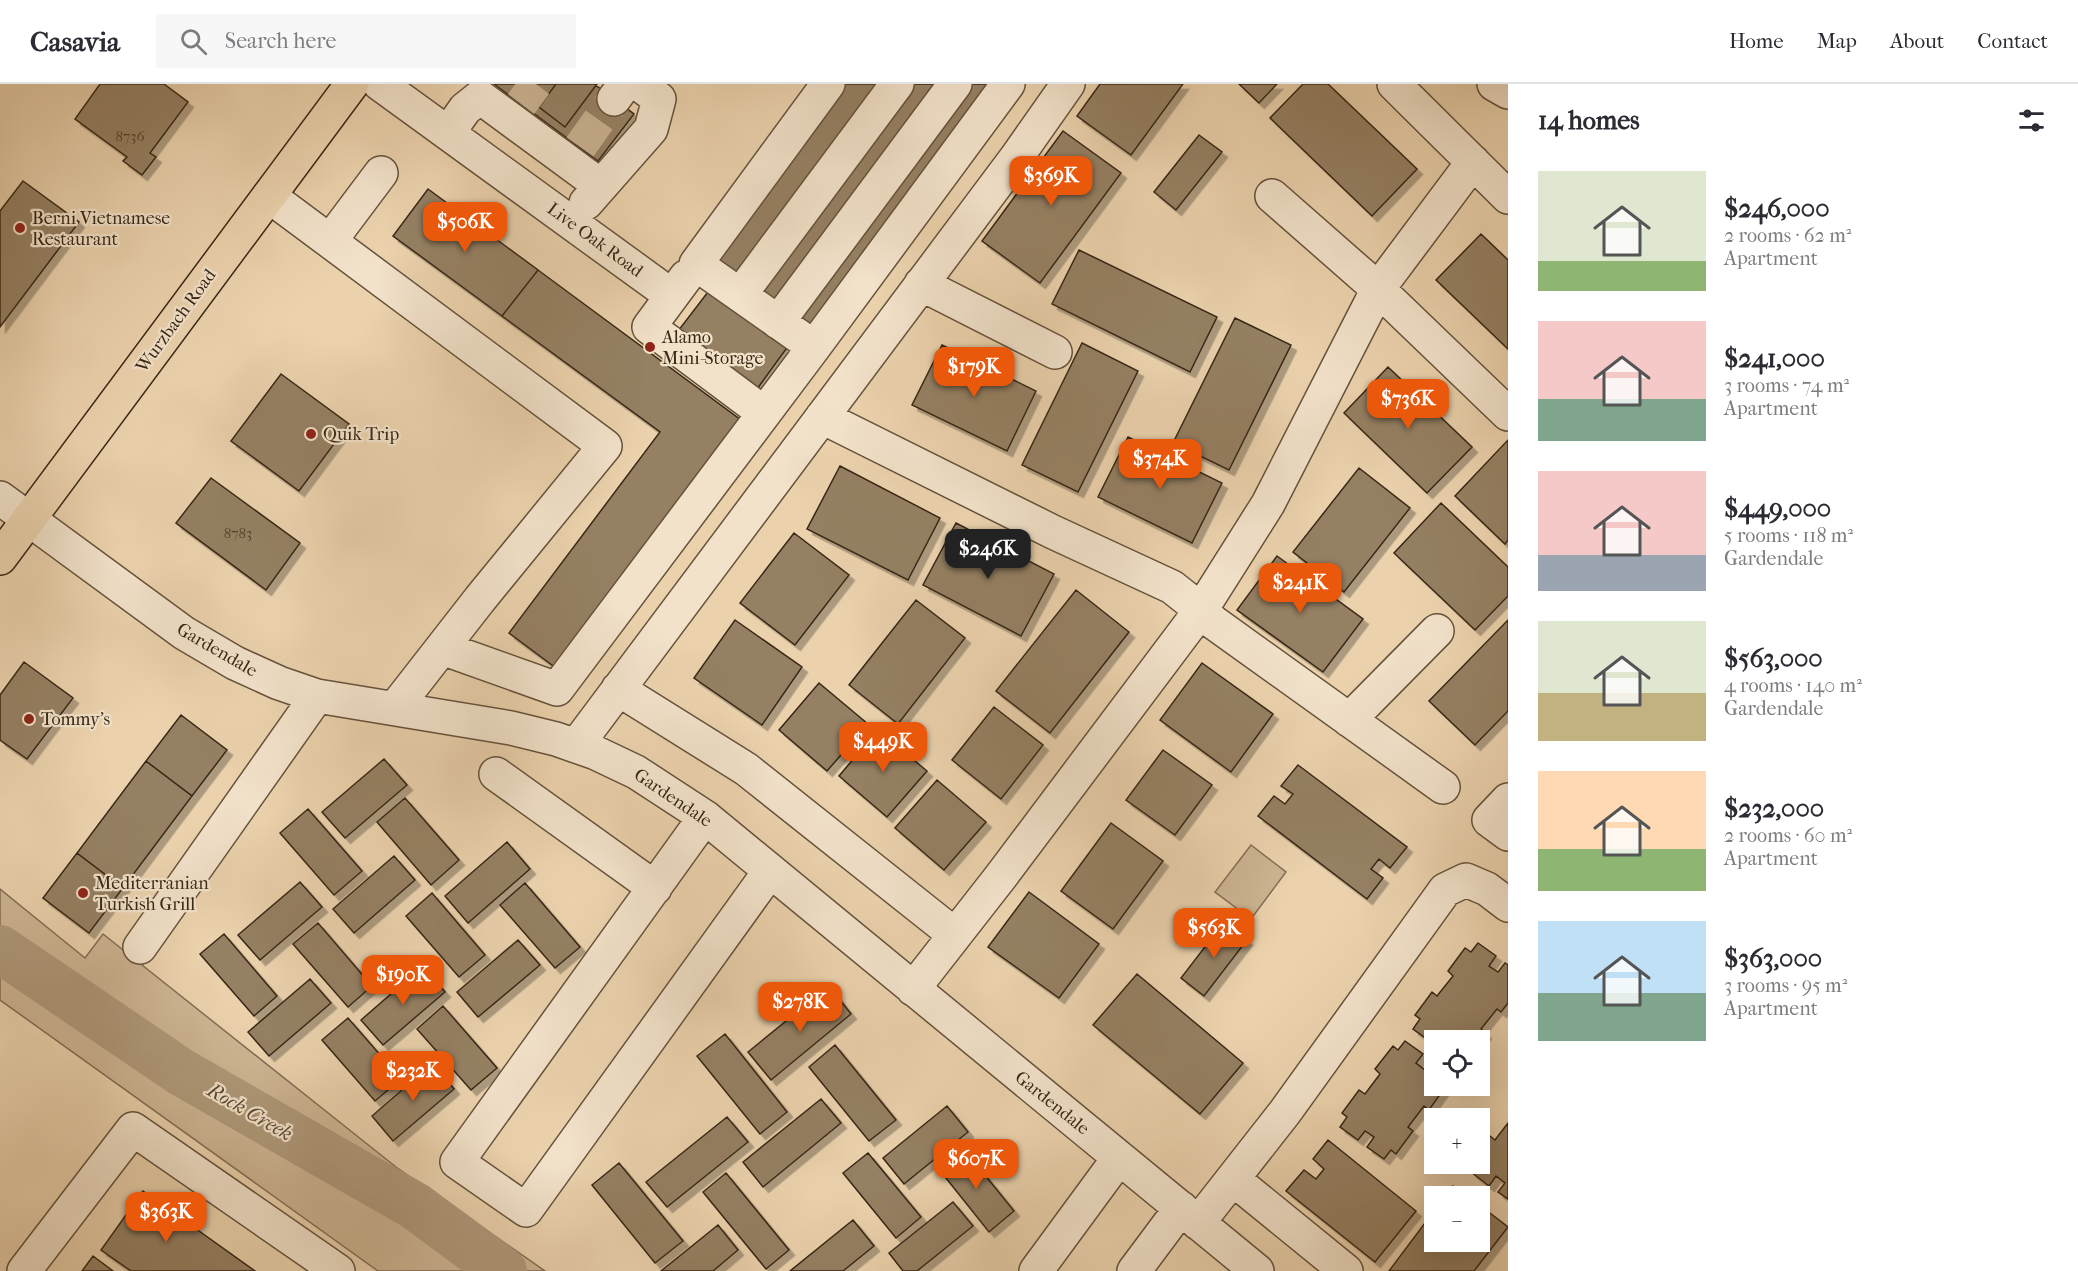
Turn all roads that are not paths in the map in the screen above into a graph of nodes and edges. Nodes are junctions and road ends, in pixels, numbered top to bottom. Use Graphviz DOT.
graph roads {
  1 [pos="352,84"];
  2 [pos="380,84"];
  3 [pos="828,84"];
  4 [pos="897,84"];
  5 [pos="956,84"];
  6 [pos="1008,84"];
  7 [pos="1068,84"];
  8 [pos="1394,84"];
  9 [pos="1494,84"];
  10 [pos="477,88"];
  11 [pos="626,89"];
  12 [pos="1508,92"];
  13 [pos="448,133"];
  14 [pos="1473,162"];
  15 [pos="381,173"];
  16 [pos="601,186"];
  17 [pos="269,196"];
  18 [pos="1272,196"];
  19 [pos="1508,197"];
  20 [pos="570,222"];
  21 [pos="330,242"];
  22 [pos="696,264"];
  23 [pos="921,284"];
  24 [pos="1378,289"];
  25 [pos="668,293"];
  26 [pos="740,295"];
  27 [pos="778,322"];
  28 [pos="814,347"];
  29 [pos="1054,352"];
  30 [pos="764,413"];
  31 [pos="1508,414"];
  32 [pos="822,417"];
  33 [pos="0,498"];
  34 [pos="30,519"];
  35 [pos="0,558"];
  36 [pos="1201,610"];
  37 [pos="1437,630"];
  38 [pos="442,648"];
  39 [pos="618,689"];
  40 [pos="317,696"];
  41 [pos="395,708"];
  42 [pos="1349,720"];
  43 [pos="576,746"];
  44 [pos="496,774"];
  45 [pos="1443,788"];
  46 [pos="1508,800"];
  47 [pos="705,817"];
  48 [pos="1508,834"];
  49 [pos="770,871"];
  50 [pos="655,888"];
  51 [pos="1508,905"];
  52 [pos="955,935"];
  53 [pos="140,947"];
  54 [pos="913,989"];
  55 [pos="1119,1158"];
  56 [pos="1233,1179"];
  57 [pos="1190,1216"];
  58 [pos="24,1271"];
  59 [pos="338,1271"];
  60 [pos="1036,1271"];
  61 [pos="1134,1271"];
  62 [pos="1257,1271"];
  63 [pos="1346,1271"];
  1 -- 17 [label="main road, Wurzbach Road"];
  2 -- 13 [label="street, Live Oak Road"];
  3 -- 22 [label="street"];
  4 -- 26 [label="street"];
  5 -- 27 [label="street"];
  6 -- 28 [label="street"];
  7 -- 23 [label="street"];
  8 -- 14 [label="street"];
  9 -- 12 [label="street"];
  10 -- 13 [label="street"];
  10 -- 16 [label="street"];
  11 -- 16 [label="street"];
  13 -- 20 [label="street, Live Oak Road"];
  14 -- 19 [label="street"];
  14 -- 24 [label="street"];
  15 -- 21 [label="street"];
  16 -- 20 [label="street"];
  17 -- 21 [label="street"];
  17 -- 34 [label="main road, Wurzbach Road"];
  18 -- 24 [label="street"];
  20 -- 25 [label="street, Live Oak Road"];
  21 -- 38 [label="street"];
  22 -- 25 [label="street"];
  22 -- 26 [label="street"];
  23 -- 29 [label="street"];
  23 -- 32 [label="street"];
  24 -- 31 [label="street"];
  24 -- 36 [label="street"];
  25 -- 30 [label="street"];
  26 -- 27 [label="street"];
  27 -- 28 [label="street"];
  28 -- 30 [label="street"];
  30 -- 38 [label="street"];
  32 -- 36 [label="street"];
  32 -- 39 [label="street"];
  33 -- 34 [label="street, Gardendale"];
  34 -- 35 [label="main road, Wurzbach Road"];
  34 -- 40 [label="street, Gardendale"];
  36 -- 42 [label="street"];
  36 -- 52 [label="street"];
  37 -- 42 [label="street"];
  38 -- 41 [label="street"];
  39 -- 43 [label="street"];
  39 -- 52 [label="street"];
  40 -- 41 [label="street, Gardendale"];
  40 -- 53 [label="street"];
  41 -- 43 [label="street, Gardendale"];
  42 -- 45 [label="street"];
  43 -- 47 [label="street, Gardendale"];
  44 -- 50 [label="street"];
  46 -- 48 [label="street"];
  47 -- 49 [label="street, Gardendale"];
  47 -- 50 [label="street"];
  49 -- 50 [label="street"];
  49 -- 54 [label="street, Gardendale"];
  51 -- 56 [label="street"];
  52 -- 54 [label="street"];
  54 -- 55 [label="street, Gardendale"];
  55 -- 57 [label="street, Gardendale"];
  55 -- 60 [label="street"];
  56 -- 57 [label="street"];
  56 -- 63 [label="street"];
  57 -- 61 [label="street"];
  57 -- 62 [label="street, Gardendale"];
  58 -- 59 [label="street"];
}
